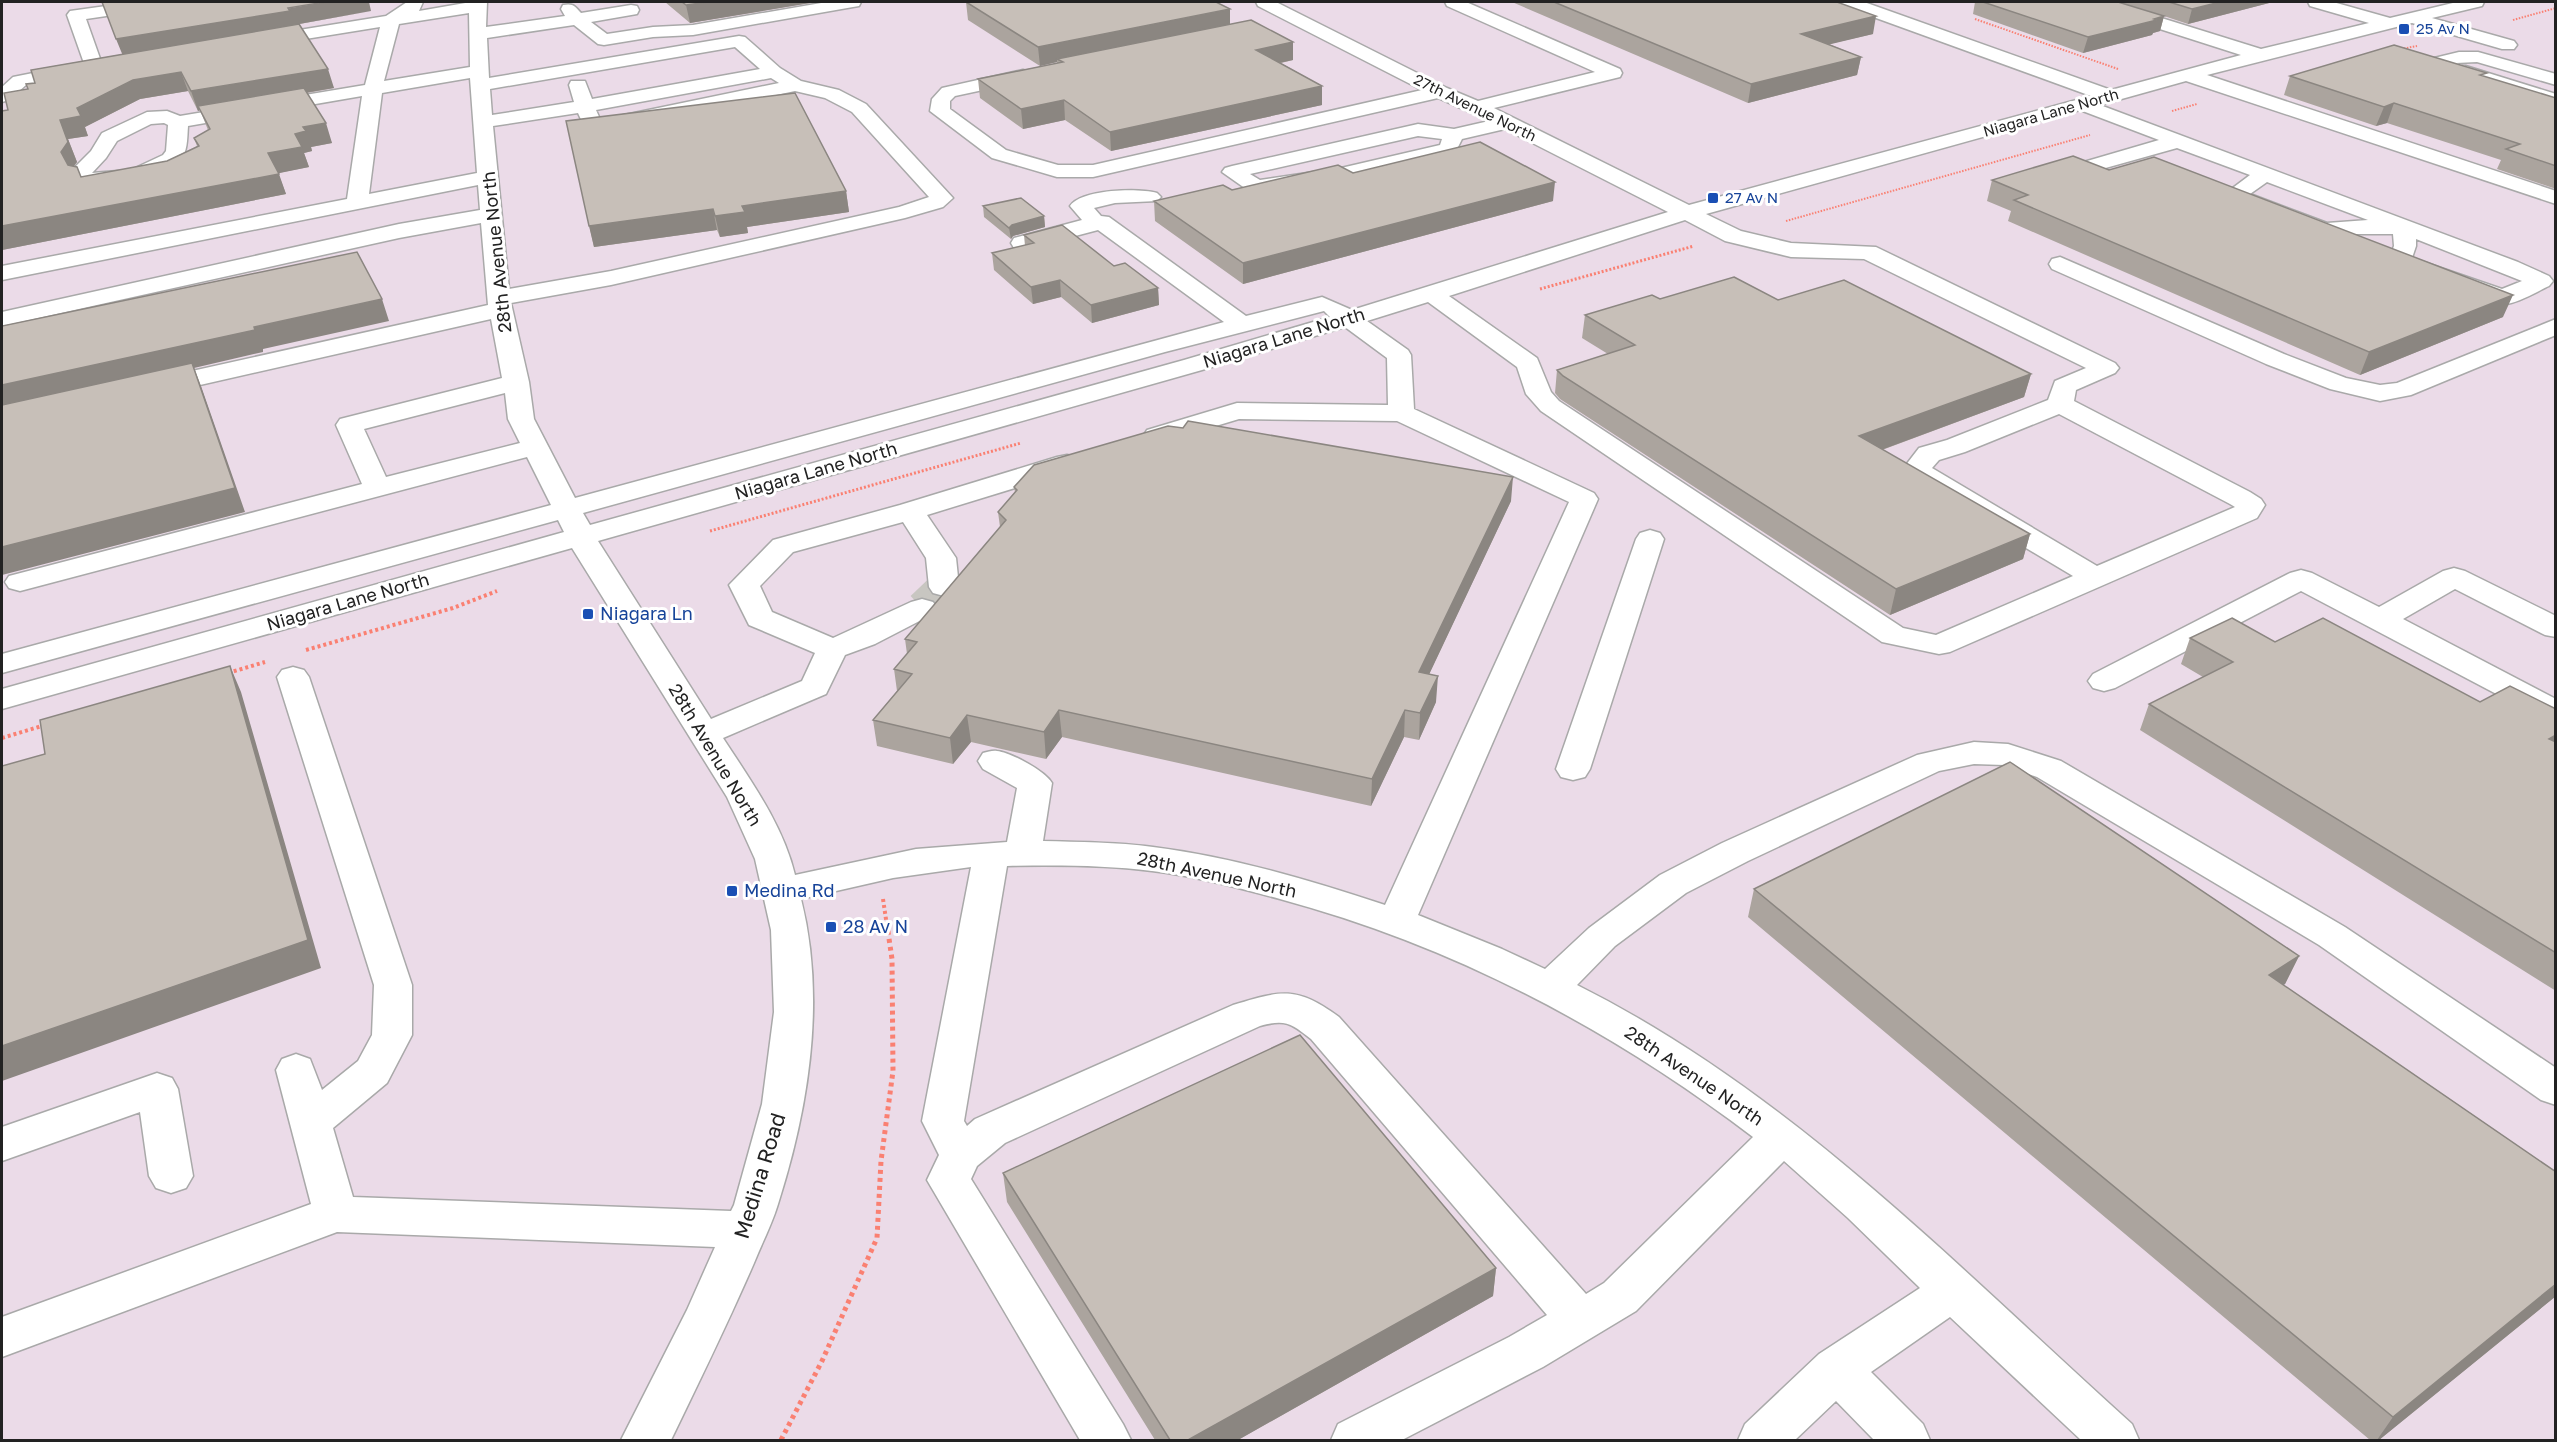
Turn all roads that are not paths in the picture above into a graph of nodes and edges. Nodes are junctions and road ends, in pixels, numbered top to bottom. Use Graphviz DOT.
graph roads {
  1 [pos="167,2"];
  2 [pos="415,2"];
  3 [pos="564,2"];
  4 [pos="853,2"];
  5 [pos="1454,2"];
  6 [pos="1849,2"];
  7 [pos="2094,2"];
  8 [pos="2316,2"];
  9 [pos="2476,2"];
  10 [pos="479,4"];
  11 [pos="1270,5"];
  12 [pos="627,6"];
  13 [pos="1299,12"];
  14 [pos="2414,18"];
  15 [pos="577,19"];
  16 [pos="391,20"];
  17 [pos="2390,24"];
  18 [pos="1266,27"];
  19 [pos="653,32"];
  20 [pos="477,34"];
  21 [pos="242,44"];
  22 [pos="2522,49"];
  23 [pos="2260,55"];
  24 [pos="116,64"];
  25 [pos="93,68"];
  26 [pos="573,69"];
  27 [pos="774,72"];
  28 [pos="1043,72"];
  29 [pos="2187,75"];
  30 [pos="480,78"];
  31 [pos="2556,80"];
  32 [pos="795,85"];
  33 [pos="373,89"];
  34 [pos="1440,92"];
  35 [pos="2,96"];
  36 [pos="2110,96"];
  37 [pos="2556,100"];
  38 [pos="2081,104"];
  39 [pos="585,106"];
  40 [pos="1476,107"];
  41 [pos="178,122"];
  42 [pos="484,122"];
  43 [pos="1508,123"];
  44 [pos="1454,135"];
  45 [pos="2175,142"];
  46 [pos="2077,170"];
  47 [pos="2264,175"];
  48 [pos="489,177"];
  49 [pos="1150,197"];
  50 [pos="2556,198"];
  51 [pos="357,202"];
  52 [pos="1685,213"];
  53 [pos="490,215"];
  54 [pos="1096,224"];
  55 [pos="2404,227"];
  56 [pos="1627,230"];
  57 [pos="1022,243"];
  58 [pos="2060,264"];
  59 [pos="2,273"];
  60 [pos="1431,294"];
  61 [pos="2511,294"];
  62 [pos="1326,303"];
  63 [pos="499,304"];
  64 [pos="2548,313"];
  65 [pos="1349,318"];
  66 [pos="2,319"];
  67 [pos="1243,324"];
  68 [pos="516,382"];
  69 [pos="129,393"];
  70 [pos="2060,404"];
  71 [pos="1401,413"];
  72 [pos="1135,442"];
  73 [pos="534,447"];
  74 [pos="1090,456"];
  75 [pos="377,488"];
  76 [pos="910,511"];
  77 [pos="573,523"];
  78 [pos="1650,539"];
  79 [pos="2097,578"];
  80 [pos="20,582"];
  81 [pos="944,587"];
  82 [pos="922,608"];
  83 [pos="2380,619"];
  84 [pos="2556,628"];
  85 [pos="832,649"];
  86 [pos="2,664"];
  87 [pos="293,677"];
  88 [pos="2104,681"];
  89 [pos="2,699"];
  90 [pos="2556,712"];
  91 [pos="705,734"];
  92 [pos="994,761"];
  93 [pos="1573,769"];
  94 [pos="1007,854"];
  95 [pos="782,891"];
  96 [pos="1396,922"];
  97 [pos="1549,988"];
  98 [pos="296,1070"];
  99 [pos="2556,1089"];
  100 [pos="311,1123"];
  101 [pos="1782,1136"];
  102 [pos="2,1144"];
  103 [pos="960,1155"];
  104 [pos="171,1176"];
  105 [pos="336,1214"];
  106 [pos="745,1230"];
  107 [pos="1953,1290"];
  108 [pos="1580,1320"];
  109 [pos="2,1337"];
  110 [pos="1836,1369"];
  111 [pos="646,1440"];
  112 [pos="1106,1440"];
  113 [pos="1355,1440"];
  114 [pos="1762,1440"];
  115 [pos="1906,1440"];
  116 [pos="2115,1440"];
  1 -- 25 [label="street"];
  2 -- 16 [label="street"];
  3 -- 15 [label="street"];
  4 -- 19 [label="street"];
  5 -- 40 [label="street"];
  6 -- 36 [label="street"];
  7 -- 23 [label="street"];
  8 -- 17 [label="street"];
  9 -- 14 [label="street, Niagara Lane North"];
  10 -- 16 [label="street"];
  10 -- 20 [label="street, 28th Avenue North"];
  11 -- 13 [label="street, 27th Avenue North"];
  12 -- 15 [label="street"];
  12 -- 19 [label="street"];
  13 -- 18 [label="street"];
  13 -- 34 [label="street, 27th Avenue North"];
  14 -- 17 [label="street, Niagara Lane North"];
  14 -- 22 [label="street"];
  15 -- 19 [label="street"];
  15 -- 20 [label="street"];
  16 -- 21 [label="street"];
  16 -- 33 [label="street"];
  17 -- 23 [label="street, Niagara Lane North"];
  20 -- 30 [label="street, 28th Avenue North"];
  23 -- 29 [label="street, Niagara Lane North"];
  24 -- 25 [label="street"];
  25 -- 35 [label="street"];
  26 -- 27 [label="street"];
  26 -- 30 [label="street"];
  26 -- 39 [label="street"];
  27 -- 32 [label="street"];
  27 -- 39 [label="street"];
  28 -- 34 [label="street"];
  29 -- 36 [label="street, Niagara Lane North"];
  29 -- 50 [label="street"];
  30 -- 33 [label="street"];
  30 -- 42 [label="street, 28th Avenue North"];
  31 -- 37 [label="street"];
  32 -- 39 [label="street"];
  32 -- 63 [label="street"];
  33 -- 41 [label="street"];
  33 -- 51 [label="street"];
  34 -- 40 [label="street, 27th Avenue North"];
  36 -- 38 [label="street, Niagara Lane North"];
  38 -- 45 [label="street"];
  38 -- 52 [label="street, Niagara Lane North"];
  39 -- 42 [label="street"];
  40 -- 43 [label="street, 27th Avenue North"];
  41 -- 41 [label="street"];
  42 -- 48 [label="street, 28th Avenue North"];
  43 -- 44 [label="street"];
  43 -- 52 [label="street, 27th Avenue North"];
  44 -- 44 [label="street"];
  45 -- 46 [label="street"];
  45 -- 47 [label="street"];
  47 -- 55 [label="street"];
  47 -- 55 [label="street"];
  48 -- 51 [label="street"];
  48 -- 53 [label="street, 28th Avenue North"];
  49 -- 54 [label="street"];
  51 -- 59 [label="street"];
  52 -- 56 [label="street, Niagara Lane North"];
  52 -- 70 [label="street, 27th Avenue North"];
  53 -- 63 [label="street, 28th Avenue North"];
  53 -- 66 [label="street"];
  54 -- 57 [label="street"];
  54 -- 67 [label="street"];
  55 -- 61 [label="street"];
  55 -- 61 [label="street"];
  56 -- 60 [label="street, Niagara Lane North"];
  56 -- 62 [label="street, Niagara Lane North"];
  58 -- 64 [label="street"];
  60 -- 65 [label="street, Niagara Lane North"];
  60 -- 79 [label="street"];
  61 -- 64 [label="street"];
  62 -- 65 [label="street"];
  62 -- 67 [label="street, Niagara Lane North"];
  63 -- 68 [label="street, 28th Avenue North"];
  63 -- 69 [label="street"];
  65 -- 71 [label="street"];
  65 -- 77 [label="street, Niagara Lane North"];
  67 -- 77 [label="street, Niagara Lane North"];
  68 -- 73 [label="street, 28th Avenue North"];
  68 -- 75 [label="street"];
  70 -- 79 [label="street"];
  70 -- 79 [label="street"];
  71 -- 72 [label="street"];
  71 -- 96 [label="street"];
  73 -- 75 [label="street"];
  73 -- 77 [label="street, 28th Avenue North"];
  74 -- 76 [label="street"];
  75 -- 80 [label="street"];
  76 -- 81 [label="street"];
  76 -- 85 [label="street"];
  77 -- 86 [label="street, Niagara Lane North"];
  77 -- 89 [label="street, Niagara Lane North"];
  77 -- 91 [label="street, 28th Avenue North"];
  78 -- 93 [label="street"];
  82 -- 85 [label="street"];
  83 -- 84 [label="street"];
  83 -- 88 [label="street"];
  83 -- 90 [label="street"];
  85 -- 91 [label="street"];
  87 -- 100 [label="street"];
  91 -- 95 [label="street, 28th Avenue North"];
  92 -- 94 [label="street"];
  94 -- 95 [label="street, 28th Avenue North"];
  94 -- 96 [label="street, 28th Avenue North"];
  94 -- 103 [label="street"];
  95 -- 106 [label="street, Medina Road"];
  96 -- 97 [label="street, 28th Avenue North"];
  97 -- 99 [label="street"];
  97 -- 101 [label="street, 28th Avenue North"];
  98 -- 100 [label="street"];
  100 -- 105 [label="street"];
  101 -- 107 [label="street, 28th Avenue North"];
  101 -- 108 [label="street"];
  102 -- 104 [label="street"];
  103 -- 108 [label="street"];
  103 -- 112 [label="street"];
  105 -- 106 [label="street"];
  105 -- 109 [label="street"];
  106 -- 111 [label="street, Medina Road"];
  107 -- 110 [label="street"];
  107 -- 116 [label="street, 28th Avenue North"];
  108 -- 113 [label="street"];
  110 -- 114 [label="street"];
  110 -- 115 [label="street"];
}
